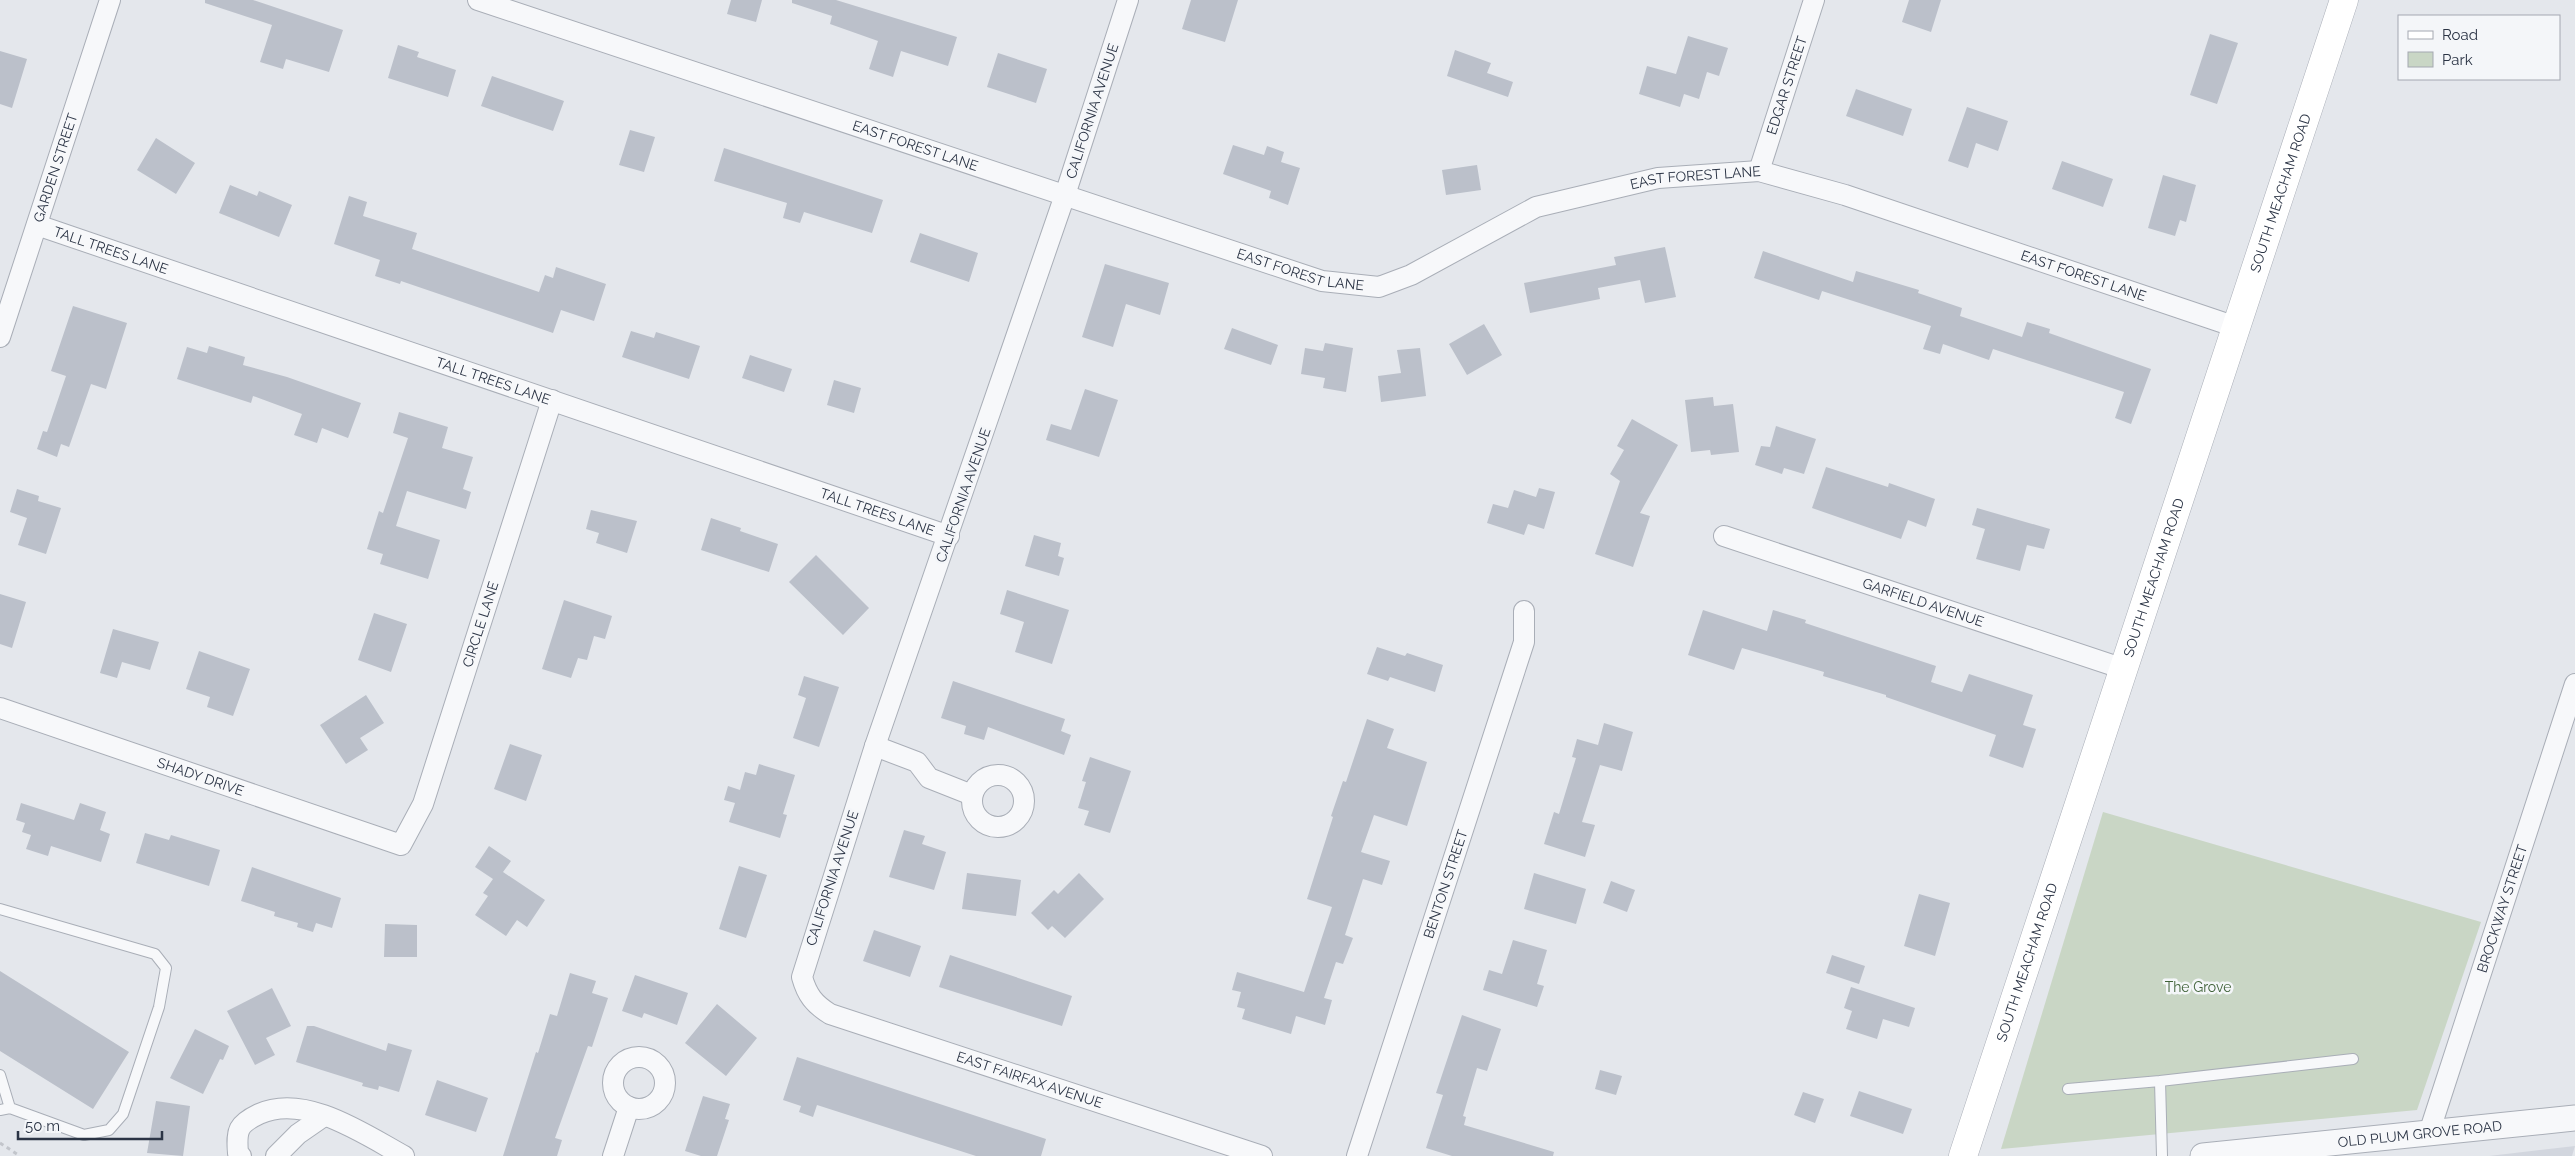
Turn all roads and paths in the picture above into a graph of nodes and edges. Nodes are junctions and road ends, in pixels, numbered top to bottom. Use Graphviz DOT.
graph roads {
  1 [pos="110,0"];
  2 [pos="478,0"];
  3 [pos="1128,0"];
  4 [pos="1814,0"];
  5 [pos="2344,0"];
  6 [pos="1760,171"];
  7 [pos="1064,195"];
  8 [pos="37,225"];
  9 [pos="2236,327"];
  10 [pos="0,337"];
  11 [pos="552,400"];
  12 [pos="949,536"];
  13 [pos="1724,536"];
  14 [pos="1524,611"];
  15 [pos="2124,669"];
  16 [pos="2575,684"];
  17 [pos="0,708"];
  18 [pos="876,746"];
  19 [pos="972,795"];
  20 [pos="401,845"];
  21 [pos="0,909"];
  22 [pos="806,990"];
  23 [pos="2353,1059"];
  24 [pos="0,1075"];
  25 [pos="2160,1081"];
  26 [pos="2068,1089"];
  27 [pos="629,1107"];
  28 [pos="5,1109"];
  29 [pos="324,1116"];
  30 [pos="2575,1118"];
  31 [pos="2428,1133"];
  32 [pos="0,1143"];
  33 [pos="20,1156"];
  34 [pos="241,1156"];
  35 [pos="276,1156"];
  36 [pos="404,1156"];
  37 [pos="613,1156"];
  38 [pos="1262,1156"];
  39 [pos="1357,1156"];
  40 [pos="1963,1156"];
  41 [pos="2162,1156"];
  42 [pos="2203,1156"];
  1 -- 8 [label="street, GARDEN STREET"];
  2 -- 7 [label="street, EAST FOREST LANE"];
  3 -- 7 [label="street, CALIFORNIA AVENUE"];
  4 -- 6 [label="street, EDGAR STREET"];
  5 -- 9 [label="main road, SOUTH MEACHAM ROAD"];
  6 -- 7 [label="street, EAST FOREST LANE"];
  6 -- 9 [label="street, EAST FOREST LANE"];
  7 -- 12 [label="street, CALIFORNIA AVENUE"];
  8 -- 10 [label="street, GARDEN STREET"];
  8 -- 11 [label="street, TALL TREES LANE"];
  9 -- 15 [label="main road, SOUTH MEACHAM ROAD"];
  11 -- 12 [label="street, TALL TREES LANE"];
  11 -- 20 [label="street, CIRCLE LANE"];
  12 -- 18 [label="street, CALIFORNIA AVENUE"];
  13 -- 15 [label="street, GARFIELD AVENUE"];
  14 -- 39 [label="street, BENTON STREET"];
  15 -- 40 [label="main road, SOUTH MEACHAM ROAD"];
  16 -- 31 [label="street, BROCKWAY STREET"];
  17 -- 20 [label="street, SHADY DRIVE"];
  18 -- 19 [label="street"];
  18 -- 22 [label="street, CALIFORNIA AVENUE"];
  21 -- 28 [label="lane"];
  22 -- 38 [label="street, EAST FAIRFAX AVENUE"];
  23 -- 25 [label="lane"];
  24 -- 28 [label="lane"];
  25 -- 26 [label="lane"];
  25 -- 41 [label="lane"];
  27 -- 37 [label="street"];
  29 -- 34 [label="street"];
  29 -- 35 [label="street"];
  29 -- 36 [label="street"];
  30 -- 31 [label="street, OLD PLUM GROVE ROAD"];
  31 -- 42 [label="street, OLD PLUM GROVE ROAD"];
  32 -- 33 [label="path"];
}
